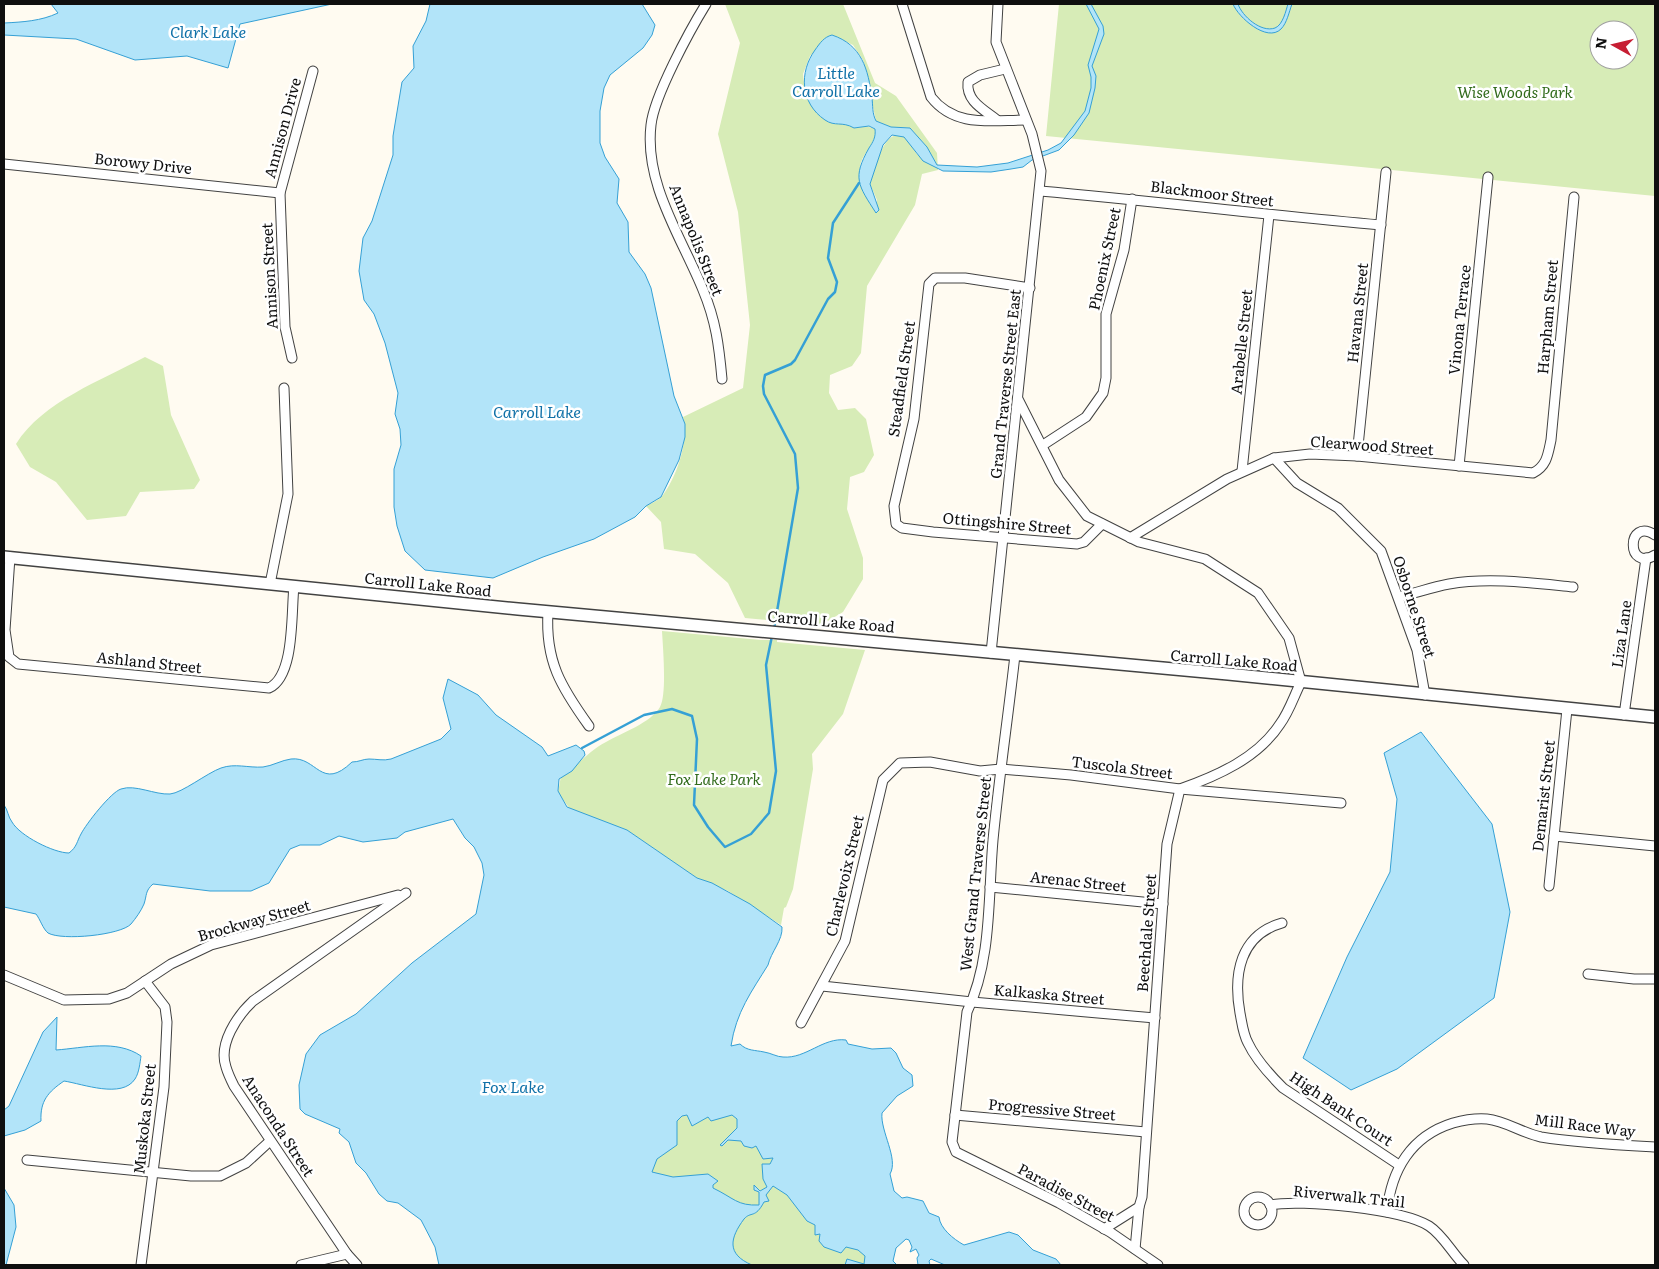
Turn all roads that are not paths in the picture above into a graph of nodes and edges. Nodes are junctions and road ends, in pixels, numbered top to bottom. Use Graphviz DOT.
graph roads {
  1 [pos="706,4"];
  2 [pos="902,4"];
  3 [pos="998,4"];
  4 [pos="1005,69"];
  5 [pos="313,71"];
  6 [pos="997,120"];
  7 [pos="1026,120"];
  8 [pos="4,164"];
  9 [pos="1386,172"];
  10 [pos="1488,177"];
  11 [pos="1040,191"];
  12 [pos="280,193"];
  13 [pos="1574,198"];
  14 [pos="1132,199"];
  15 [pos="1269,215"];
  16 [pos="1381,225"];
  17 [pos="1030,288"];
  18 [pos="292,358"];
  19 [pos="722,379"];
  20 [pos="284,388"];
  21 [pos="1018,399"];
  22 [pos="1551,440"];
  23 [pos="1043,445"];
  24 [pos="1357,456"];
  25 [pos="1274,458"];
  26 [pos="1459,466"];
  27 [pos="1242,471"];
  28 [pos="1102,524"];
  29 [pos="902,528"];
  30 [pos="1655,534"];
  31 [pos="1005,537"];
  32 [pos="1130,538"];
  33 [pos="1651,556"];
  34 [pos="7,557"];
  35 [pos="270,584"];
  36 [pos="294,586"];
  37 [pos="1573,587"];
  38 [pos="1399,597"];
  39 [pos="548,612"];
  40 [pos="991,653"];
  41 [pos="1015,655"];
  42 [pos="1301,682"];
  43 [pos="1426,695"];
  44 [pos="1567,709"];
  45 [pos="1624,714"];
  46 [pos="1655,717"];
  47 [pos="589,726"];
  48 [pos="900,763"];
  49 [pos="1001,769"];
  50 [pos="1180,789"];
  51 [pos="1341,803"];
  52 [pos="1554,836"];
  53 [pos="1655,846"];
  54 [pos="1549,886"];
  55 [pos="990,887"];
  56 [pos="406,893"];
  57 [pos="1163,904"];
  58 [pos="1282,923"];
  59 [pos="1588,974"];
  60 [pos="4,975"];
  61 [pos="1655,979"];
  62 [pos="145,981"];
  63 [pos="822,986"];
  64 [pos="972,1002"];
  65 [pos="1155,1018"];
  66 [pos="801,1023"];
  67 [pos="955,1115"];
  68 [pos="1146,1132"];
  69 [pos="270,1141"];
  70 [pos="1655,1147"];
  71 [pos="956,1152"];
  72 [pos="27,1160"];
  73 [pos="1399,1165"];
  74 [pos="154,1173"];
  75 [pos="1270,1205"];
  76 [pos="1139,1208"];
  77 [pos="1387,1212"];
  78 [pos="1104,1229"];
  79 [pos="1135,1249"];
  80 [pos="347,1254"];
  81 [pos="141,1265"];
  82 [pos="302,1265"];
  83 [pos="357,1265"];
  84 [pos="1158,1265"];
  85 [pos="1464,1265"];
  1 -- 19 [label="street, Annapolis Street"];
  2 -- 6 [label="street"];
  3 -- 4 [label="street"];
  4 -- 6 [label="street"];
  4 -- 7 [label="street"];
  5 -- 12 [label="street, Annison Drive"];
  6 -- 7 [label="street"];
  7 -- 11 [label="street, Grand Traverse Street East"];
  8 -- 12 [label="street, Borowy Drive"];
  9 -- 16 [label="street, Havana Street"];
  10 -- 26 [label="street, Vinona Terrace"];
  11 -- 14 [label="street, Blackmoor Street"];
  11 -- 17 [label="street, Grand Traverse Street East"];
  12 -- 18 [label="street, Annison Street"];
  13 -- 22 [label="street, Harpham Street"];
  14 -- 15 [label="street, Blackmoor Street"];
  14 -- 23 [label="street, Phoenix Street"];
  15 -- 16 [label="street, Blackmoor Street"];
  15 -- 27 [label="street, Arabelle Street"];
  16 -- 24 [label="street, Havana Street"];
  17 -- 21 [label="street, Grand Traverse Street East"];
  17 -- 29 [label="street, Steadfield Street"];
  20 -- 35 [label="street"];
  21 -- 23 [label="street"];
  21 -- 31 [label="street, Grand Traverse Street East"];
  22 -- 26 [label="street, Clearwood Street"];
  23 -- 28 [label="street"];
  24 -- 25 [label="street, Clearwood Street"];
  24 -- 26 [label="street, Clearwood Street"];
  25 -- 27 [label="street, Clearwood Street"];
  25 -- 38 [label="street, Osborne Street"];
  27 -- 32 [label="street, Clearwood Street"];
  28 -- 31 [label="street, Ottingshire Street"];
  28 -- 32 [label="street"];
  29 -- 31 [label="street, Ottingshire Street"];
  30 -- 33 [label="street, Liza Lane"];
  31 -- 40 [label="street, Grand Traverse Street East"];
  32 -- 42 [label="street"];
  33 -- 45 [label="street, Liza Lane"];
  34 -- 35 [label="street, Carroll Lake Road"];
  34 -- 36 [label="street, Ashland Street"];
  35 -- 36 [label="street, Carroll Lake Road"];
  36 -- 39 [label="street, Carroll Lake Road"];
  37 -- 38 [label="street"];
  38 -- 43 [label="street, Osborne Street"];
  39 -- 40 [label="street, Carroll Lake Road"];
  39 -- 47 [label="street"];
  40 -- 41 [label="street, Carroll Lake Road"];
  41 -- 42 [label="street, Carroll Lake Road"];
  41 -- 49 [label="street, West Grand Traverse Street"];
  42 -- 43 [label="street, Carroll Lake Road"];
  42 -- 50 [label="street"];
  43 -- 44 [label="street, Carroll Lake Road"];
  44 -- 45 [label="street, Carroll Lake Road"];
  44 -- 52 [label="street, Demarist Street"];
  45 -- 46 [label="street, Carroll Lake Road"];
  48 -- 49 [label="street, Tuscola Street"];
  48 -- 63 [label="street, Charlevoix Street"];
  49 -- 50 [label="street, Tuscola Street"];
  49 -- 55 [label="street, West Grand Traverse Street"];
  50 -- 51 [label="street, Tuscola Street"];
  50 -- 57 [label="street, Beechdale Street"];
  52 -- 53 [label="street"];
  52 -- 54 [label="street, Demarist Street"];
  55 -- 57 [label="street, Arenac Street"];
  55 -- 64 [label="street, West Grand Traverse Street"];
  56 -- 62 [label="street, Brockway Street"];
  56 -- 69 [label="street, Anaconda Street"];
  57 -- 65 [label="street, Beechdale Street"];
  58 -- 73 [label="street, High Bank Court"];
  59 -- 61 [label="street"];
  60 -- 62 [label="street, Brockway Street"];
  62 -- 74 [label="street, Muskoka Street"];
  63 -- 64 [label="street, Kalkaska Street"];
  63 -- 66 [label="street, Charlevoix Street"];
  64 -- 65 [label="street, Kalkaska Street"];
  64 -- 67 [label="street, West Grand Traverse Street"];
  65 -- 68 [label="street, Beechdale Street"];
  67 -- 68 [label="street, Progressive Street"];
  67 -- 71 [label="street, West Grand Traverse Street"];
  68 -- 76 [label="street, Beechdale Street"];
  69 -- 74 [label="street"];
  69 -- 80 [label="street, Anaconda Street"];
  70 -- 73 [label="street, Mill Race Way"];
  71 -- 78 [label="street, Paradise Street"];
  72 -- 74 [label="street"];
  73 -- 77 [label="street, Mill Race Way"];
  74 -- 81 [label="street, Muskoka Street"];
  75 -- 77 [label="street, Riverwalk Trail"];
  76 -- 78 [label="street"];
  76 -- 79 [label="street, Beechdale Street"];
  77 -- 85 [label="street, Riverwalk Trail"];
  78 -- 79 [label="street, Paradise Street"];
  79 -- 84 [label="street, Paradise Street"];
  80 -- 82 [label="street"];
  80 -- 83 [label="street, Anaconda Street"];
}
